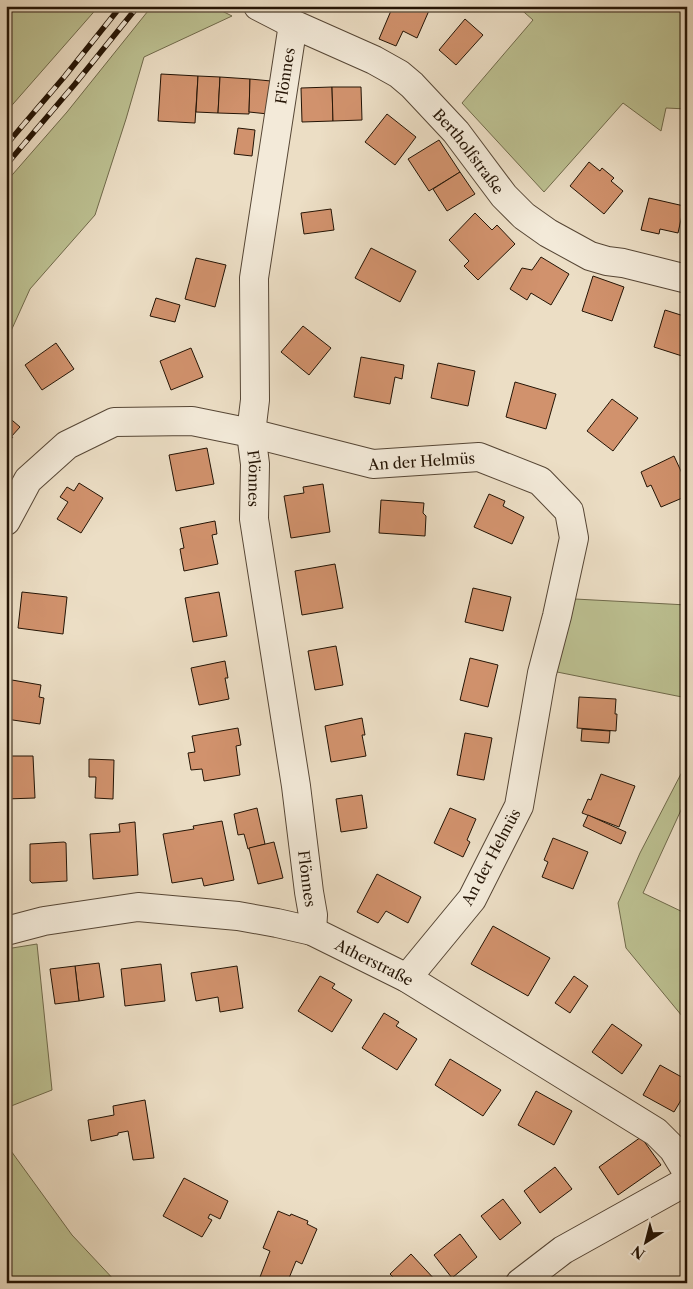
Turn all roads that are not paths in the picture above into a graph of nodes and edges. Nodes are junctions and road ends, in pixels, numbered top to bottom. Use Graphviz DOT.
graph roads {
  1 [pos="258,6"];
  2 [pos="293,24"];
  3 [pos="687,279"];
  4 [pos="251,433"];
  5 [pos="6,521"];
  6 [pos="6,931"];
  7 [pos="312,931"];
  8 [pos="407,978"];
  9 [pos="687,1172"];
  10 [pos="687,1181"];
  11 [pos="520,1283"];
  1 -- 2 [label="street, Bertholfstraße"];
  2 -- 3 [label="street, Bertholfstraße"];
  2 -- 4 [label="street, Flönnes"];
  4 -- 5 [label="street, An der Helmüs"];
  4 -- 7 [label="street, Flönnes"];
  4 -- 8 [label="street, An der Helmüs"];
  6 -- 7 [label="street, Atherstraße"];
  7 -- 8 [label="street, Atherstraße"];
  8 -- 9 [label="street, Atherstraße"];
  10 -- 11 [label="street"];
}
